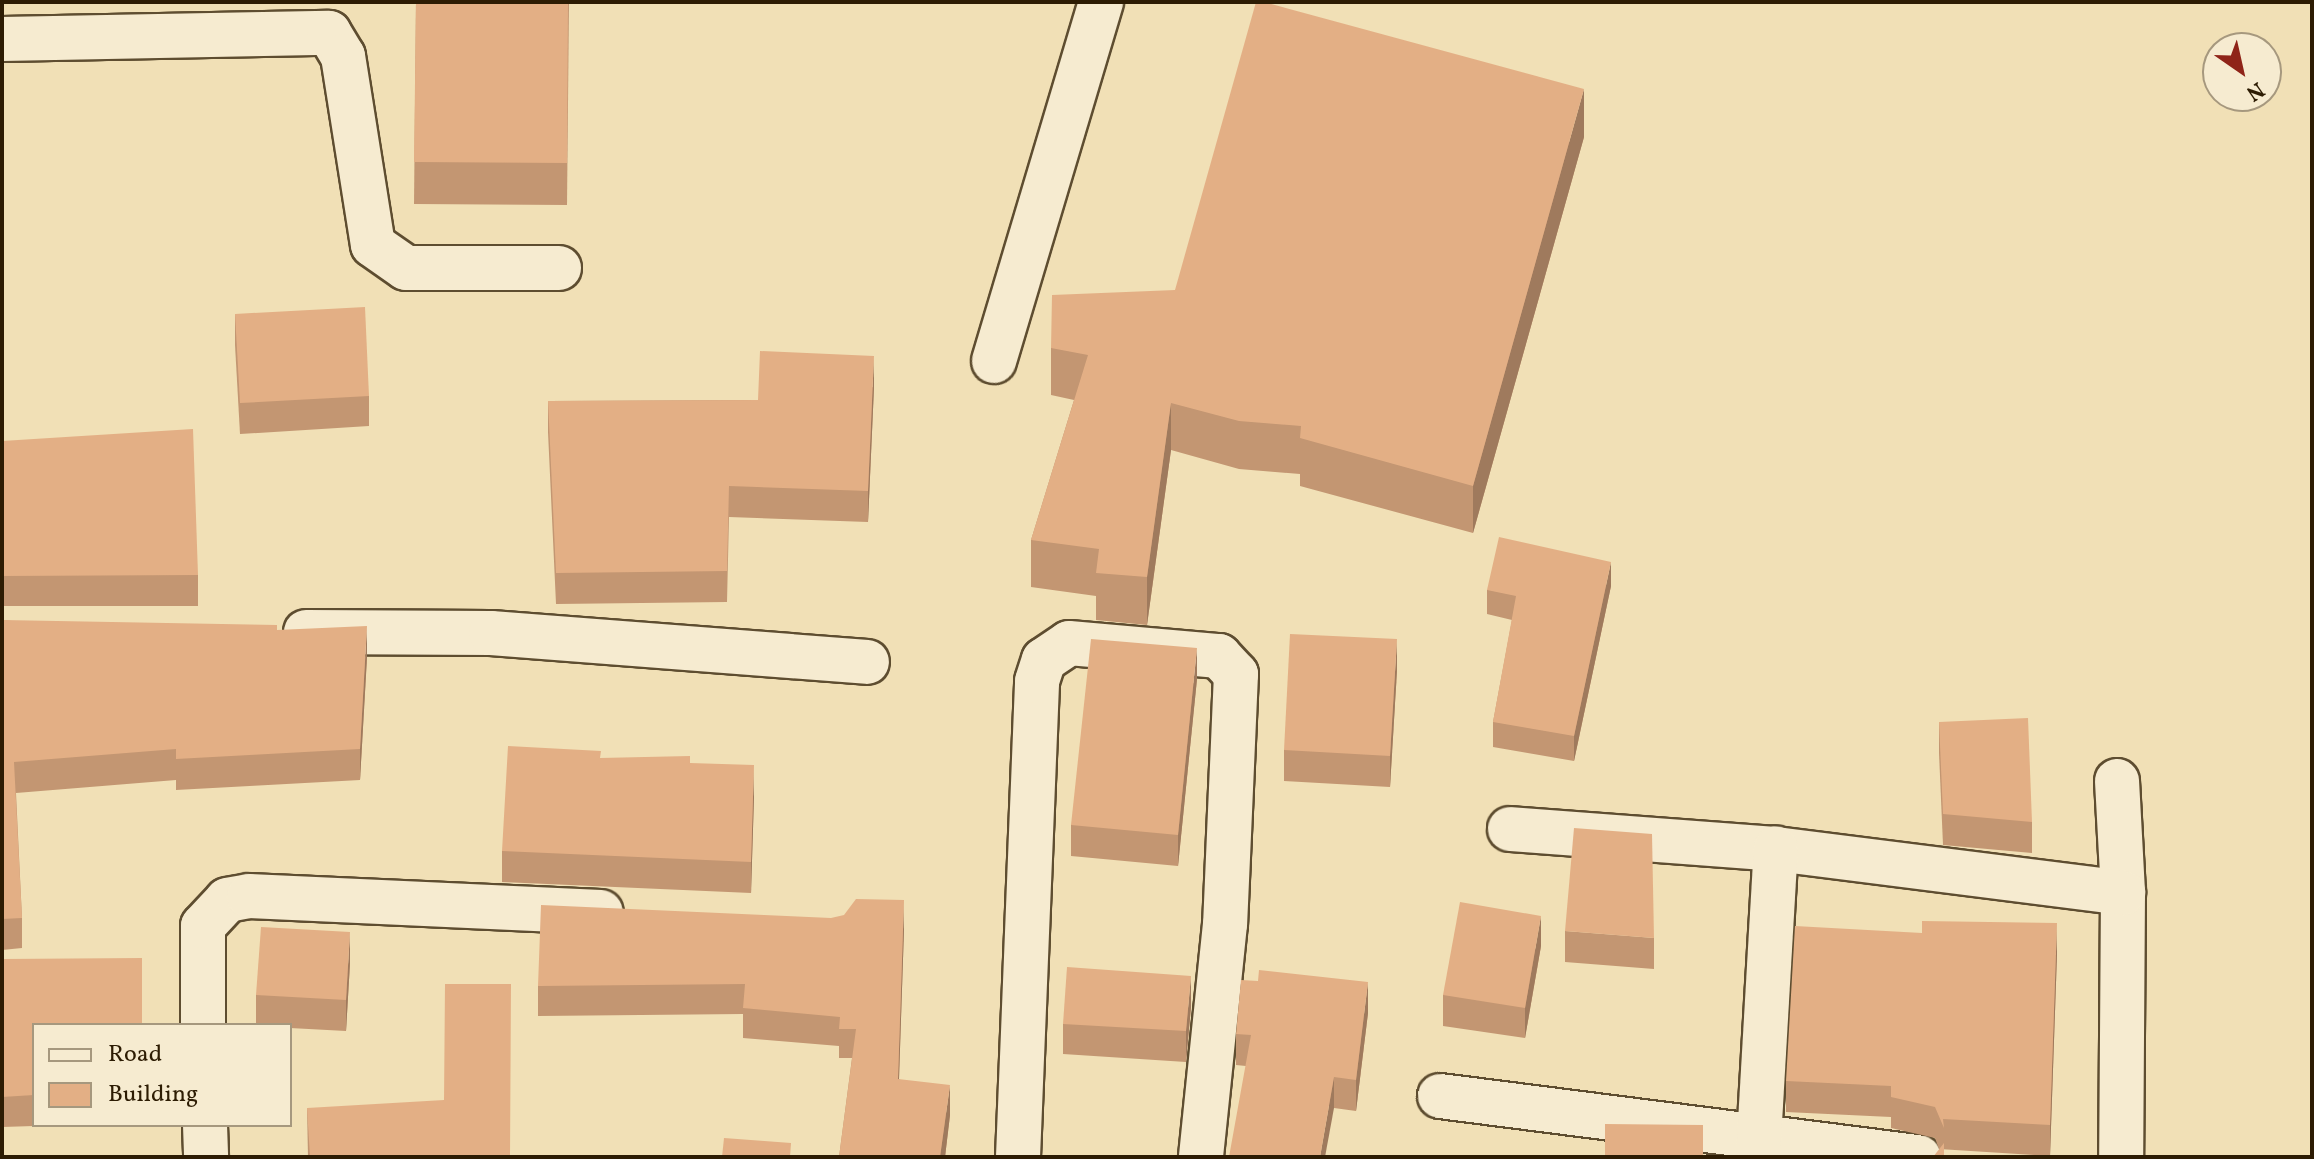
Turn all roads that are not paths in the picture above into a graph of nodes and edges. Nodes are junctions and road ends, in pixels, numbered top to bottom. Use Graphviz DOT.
graph roads {
  1 [pos="1101,2"];
  2 [pos="2,39"];
  3 [pos="559,268"];
  4 [pos="994,361"];
  5 [pos="270,632"];
  6 [pos="867,662"];
  7 [pos="2117,781"];
  8 [pos="1510,829"];
  9 [pos="1776,849"];
  10 [pos="2123,893"];
  11 [pos="643,914"];
  12 [pos="203,1023"];
  13 [pos="1440,1096"];
  14 [pos="205,1127"];
  15 [pos="1759,1147"];
  16 [pos="206,1157"];
  17 [pos="1018,1157"];
  18 [pos="1201,1157"];
  19 [pos="1919,1157"];
  20 [pos="2121,1157"];
  1 -- 4 [label="street"];
  2 -- 3 [label="street"];
  5 -- 6 [label="street"];
  7 -- 10 [label="street"];
  8 -- 9 [label="street"];
  9 -- 10 [label="street"];
  9 -- 15 [label="street"];
  10 -- 20 [label="street"];
  11 -- 12 [label="street"];
  13 -- 15 [label="street"];
  14 -- 16 [label="street"];
  15 -- 19 [label="street"];
  17 -- 18 [label="street"];
}
